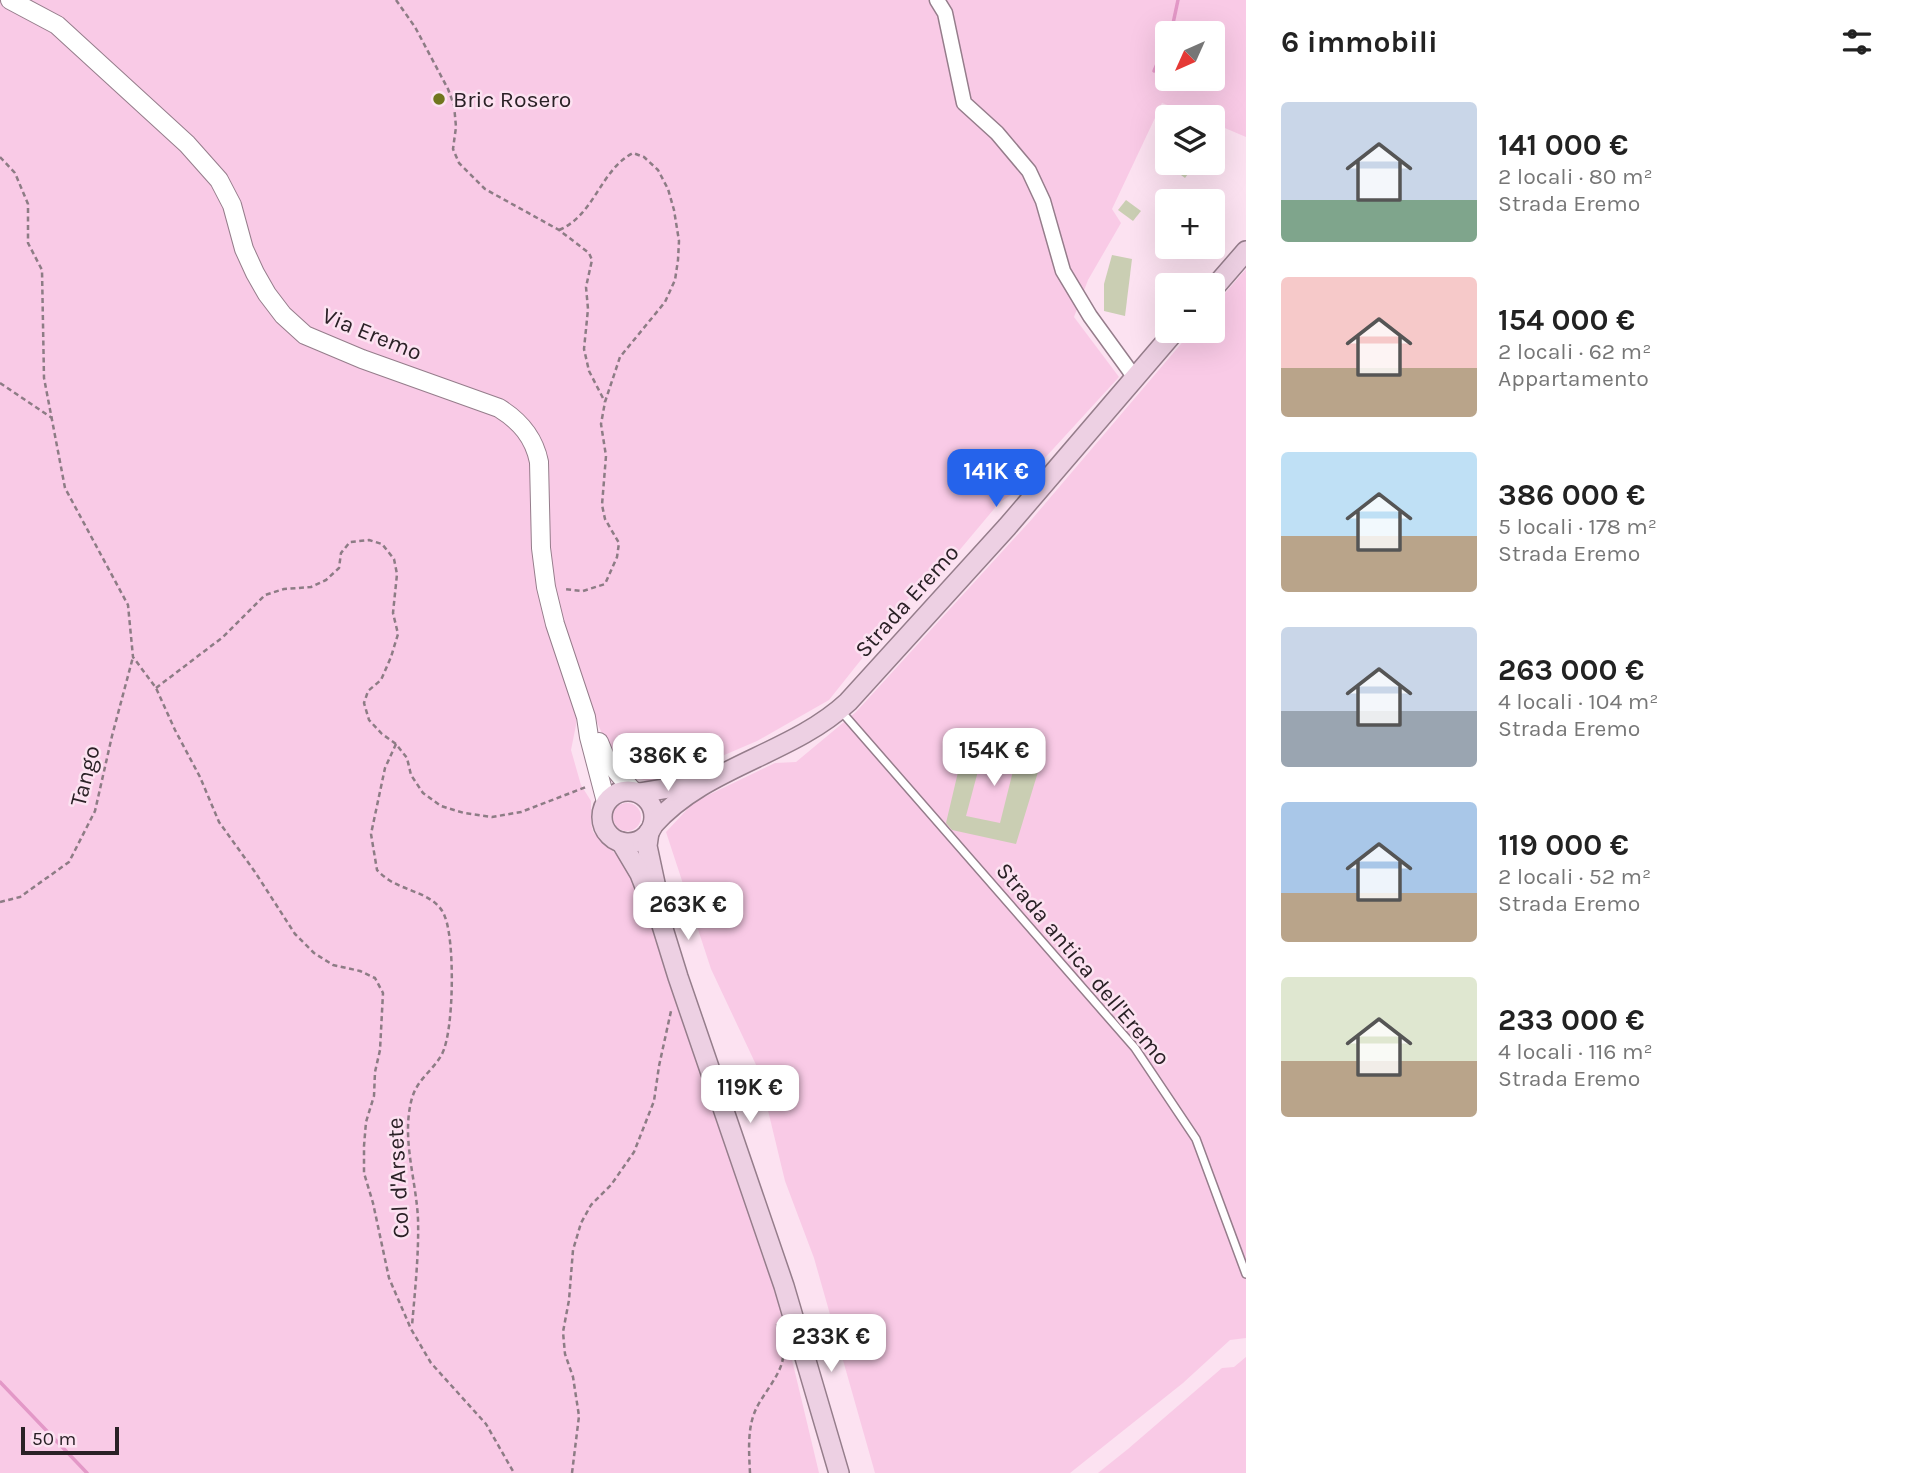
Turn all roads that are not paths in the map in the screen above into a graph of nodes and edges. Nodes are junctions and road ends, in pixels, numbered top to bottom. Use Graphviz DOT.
graph roads {
  1 [pos="10,0"];
  2 [pos="936,0"];
  3 [pos="1246,251"];
  4 [pos="1225,275"];
  5 [pos="1165,343"];
  6 [pos="1135,378"];
  7 [pos="839,710"];
  8 [pos="586,717"];
  9 [pos="708,782"];
  10 [pos="636,792"];
  11 [pos="606,802"];
  12 [pos="651,828"];
  13 [pos="621,842"];
  14 [pos="660,919"];
  15 [pos="1246,1274"];
  16 [pos="839,1473"];
  1 -- 8 [label="street, Via Eremo"];
  2 -- 6 [label="street"];
  3 -- 4 [label="main road"];
  5 -- 6 [label="main road, Strada Eremo"];
  6 -- 7 [label="main road, Strada Eremo"];
  7 -- 9 [label="main road, Strada Eremo"];
  7 -- 15 [label="lane, Strada antica dell'Eremo"];
  8 -- 10 [label="street, Via Eremo"];
  8 -- 11 [label="street, Via Eremo"];
  9 -- 10 [label="main road, Strada Eremo"];
  9 -- 12 [label="main road, Strada Eremo"];
  10 -- 11 [label="main road"];
  10 -- 12 [label="main road"];
  11 -- 13 [label="main road"];
  12 -- 13 [label="main road"];
  12 -- 14 [label="main road"];
  13 -- 14 [label="main road"];
  14 -- 16 [label="main road"];
}
